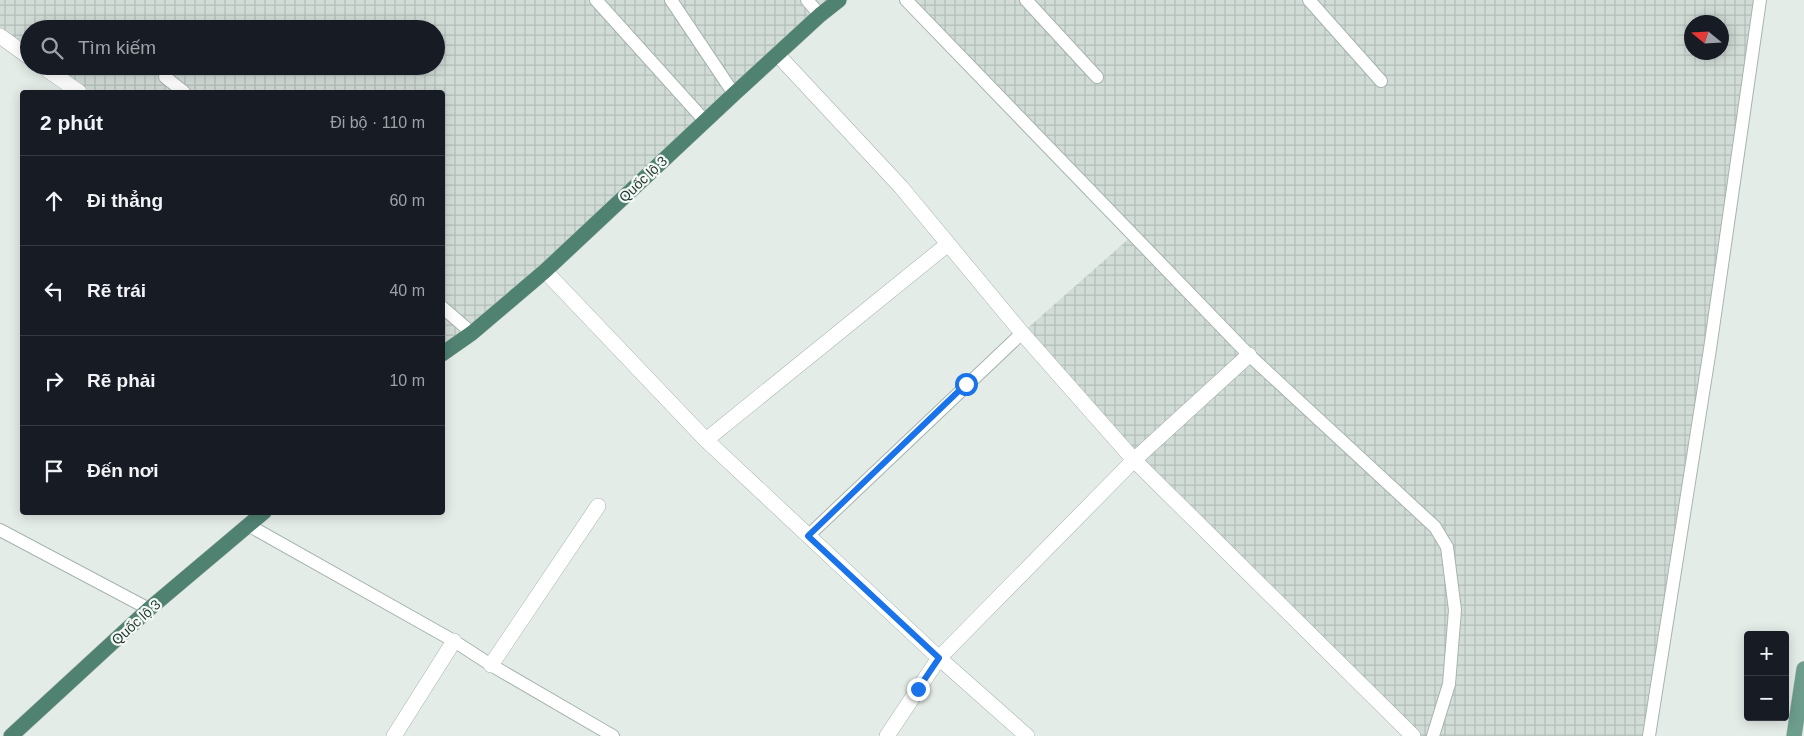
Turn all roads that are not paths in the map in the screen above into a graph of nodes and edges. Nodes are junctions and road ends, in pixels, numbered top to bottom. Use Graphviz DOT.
graph roads {
  1 [pos="596,0"];
  2 [pos="671,0"];
  3 [pos="807,0"];
  4 [pos="839,0"];
  5 [pos="906,0"];
  6 [pos="1026,0"];
  7 [pos="1309,0"];
  8 [pos="1760,0"];
  9 [pos="820,15"];
  10 [pos="0,36"];
  11 [pos="20,50"];
  12 [pos="777,54"];
  13 [pos="55,75"];
  14 [pos="165,77"];
  15 [pos="1097,77"];
  16 [pos="1381,81"];
  17 [pos="76,90"];
  18 [pos="181,90"];
  19 [pos="734,94"];
  20 [pos="705,121"];
  21 [pos="948,244"];
  22 [pos="545,272"];
  23 [pos="445,310"];
  24 [pos="472,333"];
  25 [pos="1022,333"];
  26 [pos="445,352"];
  27 [pos="1249,355"];
  28 [pos="706,440"];
  29 [pos="1134,460"];
  30 [pos="598,506"];
  31 [pos="260,515"];
  32 [pos="248,525"];
  33 [pos="0,530"];
  34 [pos="808,536"];
  35 [pos="150,609"];
  36 [pos="454,641"];
  37 [pos="939,658"];
  38 [pos="492,665"];
  39 [pos="1804,669"];
  40 [pos="11,736"];
  41 [pos="394,736"];
  42 [pos="613,736"];
  43 [pos="887,736"];
  44 [pos="1027,736"];
  45 [pos="1413,736"];
  46 [pos="1433,736"];
  47 [pos="1649,736"];
  48 [pos="1794,736"];
  1 -- 20 [label="lane"];
  2 -- 19 [label="lane"];
  3 -- 9 [label="lane"];
  4 -- 9 [label="highway, Quốc lộ 3"];
  5 -- 27 [label="lane"];
  6 -- 15 [label="lane"];
  7 -- 16 [label="lane"];
  8 -- 47 [label="lane"];
  9 -- 12 [label="highway, Quốc lộ 3"];
  10 -- 11 [label="street"];
  12 -- 19 [label="highway, Quốc lộ 3"];
  12 -- 21 [label="street"];
  13 -- 17 [label="street"];
  14 -- 18 [label="lane"];
  19 -- 20 [label="highway, Quốc lộ 3"];
  20 -- 22 [label="highway, Quốc lộ 3"];
  21 -- 25 [label="street"];
  21 -- 28 [label="street"];
  22 -- 24 [label="highway, Quốc lộ 3"];
  22 -- 28 [label="street"];
  23 -- 24 [label="lane"];
  24 -- 26 [label="highway, Quốc lộ 3"];
  25 -- 29 [label="street"];
  25 -- 34 [label="lane"];
  27 -- 29 [label="street"];
  27 -- 46 [label="lane"];
  28 -- 34 [label="street"];
  29 -- 37 [label="street"];
  29 -- 45 [label="street"];
  30 -- 38 [label="street"];
  31 -- 32 [label="highway, Quốc lộ 3"];
  32 -- 35 [label="highway, Quốc lộ 3"];
  32 -- 36 [label="lane"];
  33 -- 35 [label="lane"];
  34 -- 37 [label="street"];
  35 -- 40 [label="highway, Quốc lộ 3"];
  36 -- 38 [label="lane"];
  36 -- 41 [label="street"];
  37 -- 43 [label="street"];
  37 -- 44 [label="street"];
  38 -- 42 [label="lane"];
  39 -- 48 [label="main road"];
}
